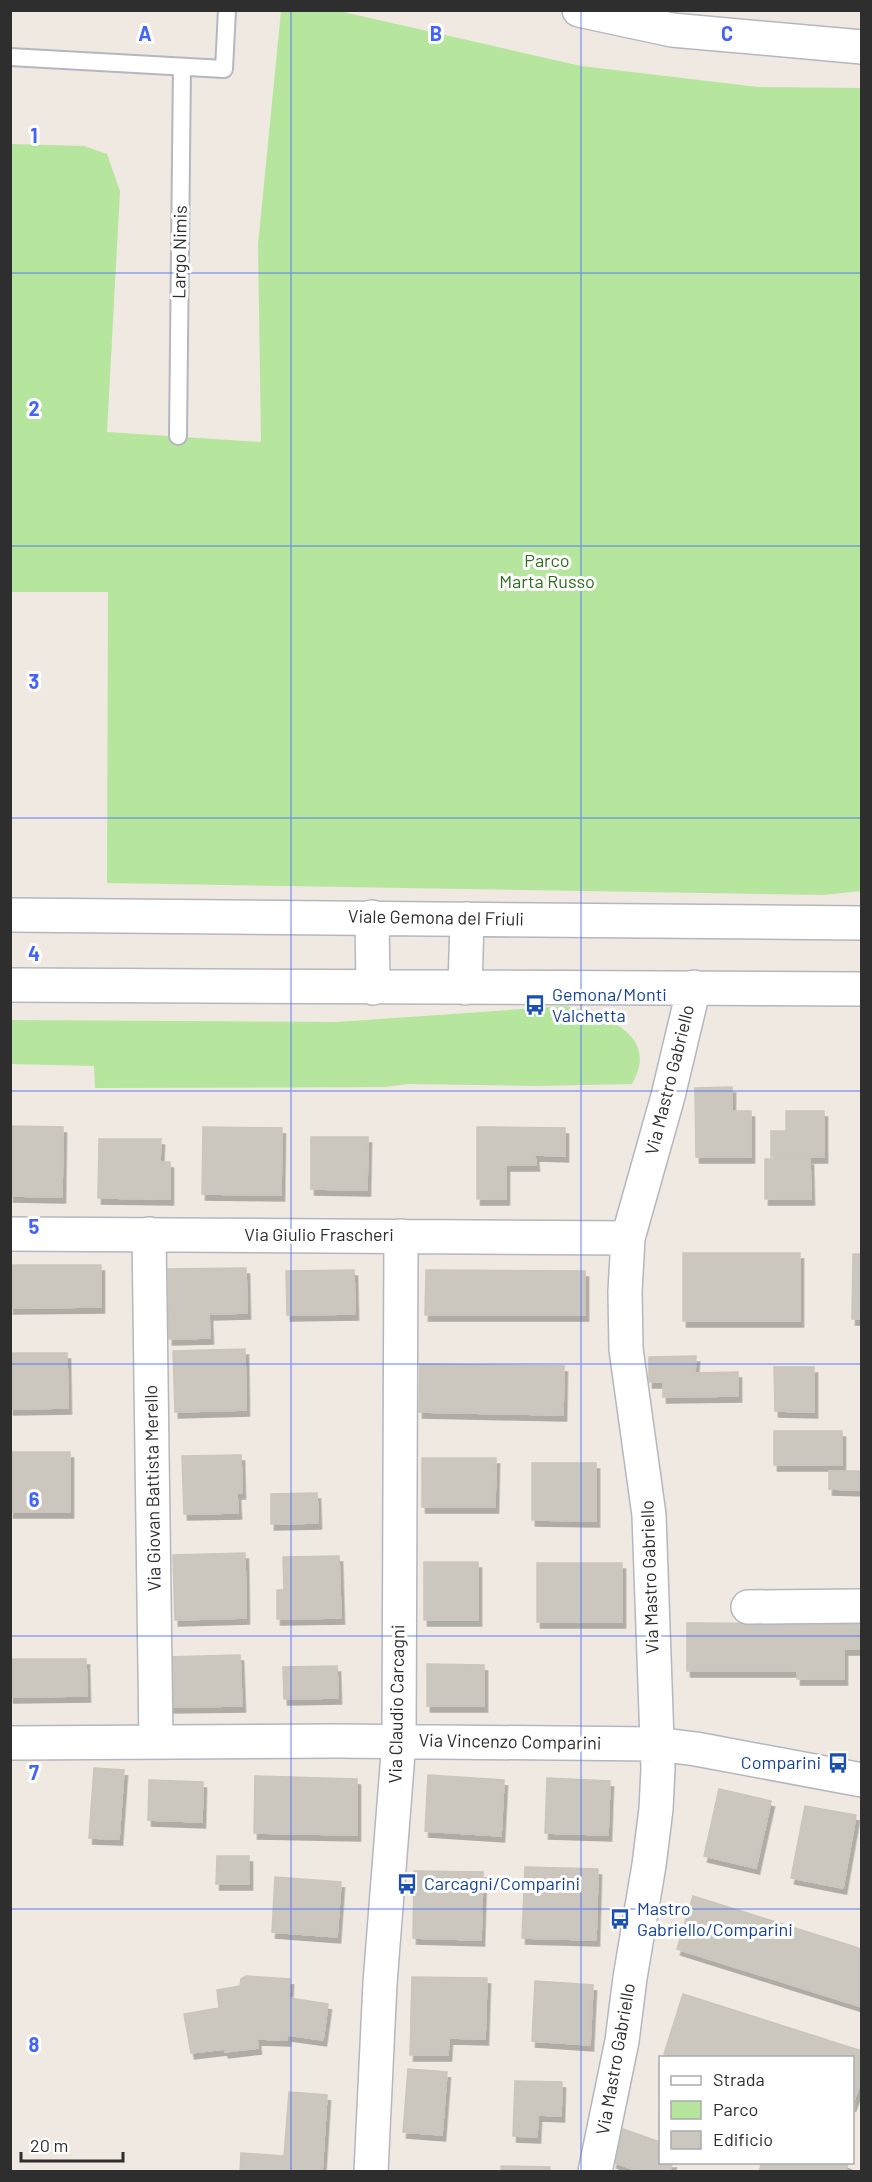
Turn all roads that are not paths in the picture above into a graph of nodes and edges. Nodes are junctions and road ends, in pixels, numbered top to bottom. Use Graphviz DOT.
graph roads {
  1 [pos="227,10"];
  2 [pos="579,10"];
  3 [pos="861,40"];
  4 [pos="824,43"];
  5 [pos="861,47"];
  6 [pos="10,57"];
  7 [pos="182,67"];
  8 [pos="178,436"];
  9 [pos="10,915"];
  10 [pos="372,917"];
  11 [pos="467,919"];
  12 [pos="861,923"];
  13 [pos="10,985"];
  14 [pos="694,987"];
  15 [pos="373,988"];
  16 [pos="465,988"];
  17 [pos="861,989"];
  18 [pos="10,1234"];
  19 [pos="149,1234"];
  20 [pos="401,1236"];
  21 [pos="628,1238"];
  22 [pos="861,1606"];
  23 [pos="748,1607"];
  24 [pos="399,1741"];
  25 [pos="156,1742"];
  26 [pos="10,1743"];
  27 [pos="656,1744"];
  28 [pos="861,1780"];
  29 [pos="371,2172"];
  30 [pos="595,2172"];
  1 -- 7 [label="lane"];
  2 -- 4 [label="street"];
  3 -- 4 [label="street"];
  4 -- 5 [label="street"];
  6 -- 7 [label="lane"];
  7 -- 8 [label="lane, Largo Nimis"];
  9 -- 10 [label="street, Viale Gemona del Friuli"];
  10 -- 11 [label="street, Viale Gemona del Friuli"];
  10 -- 15 [label="street"];
  11 -- 12 [label="street, Viale Gemona del Friuli"];
  11 -- 16 [label="street"];
  13 -- 15 [label="street"];
  14 -- 16 [label="street"];
  14 -- 17 [label="street"];
  14 -- 21 [label="street, Via Mastro Gabriello"];
  15 -- 16 [label="street"];
  18 -- 19 [label="street, Via Giulio Frascheri"];
  19 -- 20 [label="street, Via Giulio Frascheri"];
  19 -- 25 [label="street, Via Giovan Battista Merello"];
  20 -- 21 [label="street, Via Giulio Frascheri"];
  20 -- 24 [label="street, Via Claudio Carcagni"];
  21 -- 27 [label="street, Via Mastro Gabriello"];
  22 -- 23 [label="street"];
  24 -- 25 [label="street, Via Vincenzo Comparini"];
  24 -- 27 [label="street, Via Vincenzo Comparini"];
  24 -- 29 [label="street, Via Claudio Carcagni"];
  25 -- 26 [label="street, Via Vincenzo Comparini"];
  27 -- 28 [label="street, Via Vincenzo Comparini"];
  27 -- 30 [label="street, Via Mastro Gabriello"];
}
